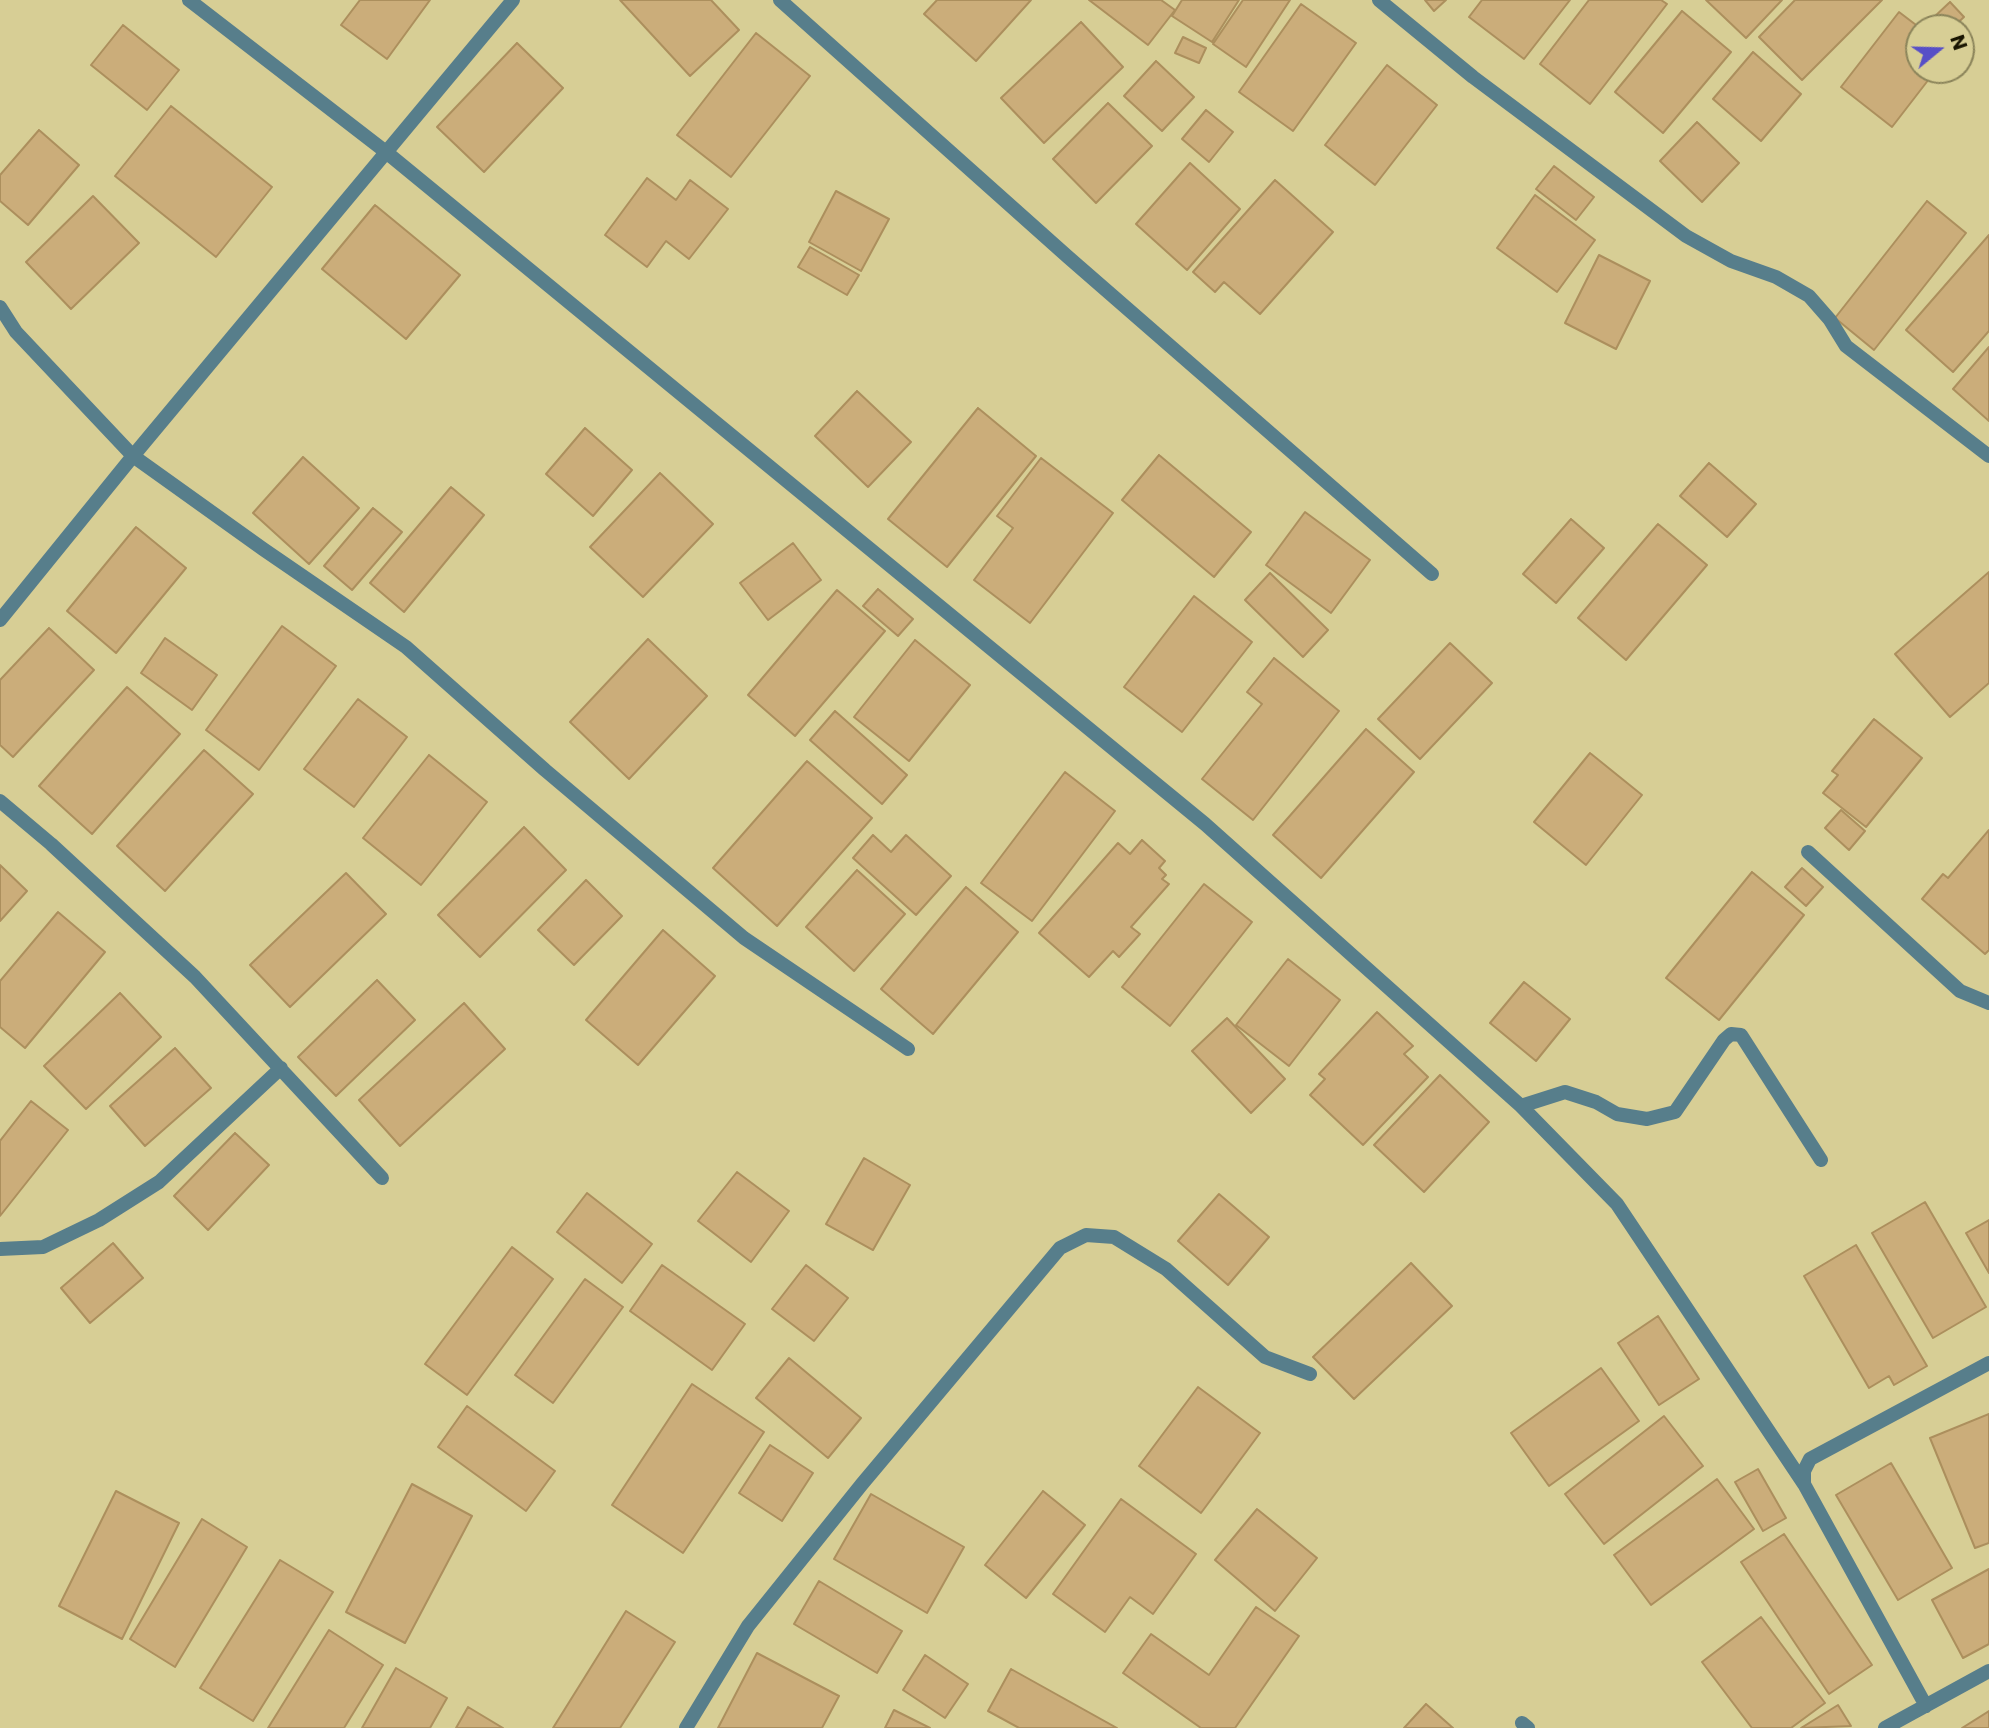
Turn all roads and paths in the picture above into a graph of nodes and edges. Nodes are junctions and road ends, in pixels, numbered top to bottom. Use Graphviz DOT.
graph roads {
  1 [pos="189,0"];
  2 [pos="513,0"];
  3 [pos="780,0"];
  4 [pos="1379,0"];
  5 [pos="386,152"];
  6 [pos="0,307"];
  7 [pos="133,456"];
  8 [pos="1989,456"];
  9 [pos="1432,574"];
  10 [pos="0,620"];
  11 [pos="0,801"];
  12 [pos="1808,852"];
  13 [pos="1989,1003"];
  14 [pos="908,1049"];
  15 [pos="281,1068"];
  16 [pos="1521,1106"];
  17 [pos="1821,1160"];
  18 [pos="382,1178"];
  19 [pos="0,1249"];
  20 [pos="1989,1363"];
  21 [pos="1310,1374"];
  22 [pos="1804,1484"];
  23 [pos="1989,1671"];
  24 [pos="1926,1706"];
  25 [pos="686,1728"];
  26 [pos="1885,1728"];
  1 -- 5 [label="street"];
  2 -- 5 [label="street"];
  3 -- 9 [label="street"];
  4 -- 8 [label="street"];
  5 -- 7 [label="street"];
  5 -- 16 [label="street"];
  6 -- 7 [label="street"];
  7 -- 10 [label="street"];
  7 -- 14 [label="street"];
  11 -- 15 [label="street"];
  12 -- 13 [label="street"];
  15 -- 18 [label="street"];
  15 -- 19 [label="street"];
  16 -- 17 [label="street"];
  16 -- 22 [label="street"];
  20 -- 22 [label="street"];
  21 -- 25 [label="street"];
  22 -- 24 [label="street"];
  23 -- 24 [label="street"];
  24 -- 26 [label="street"];
}
